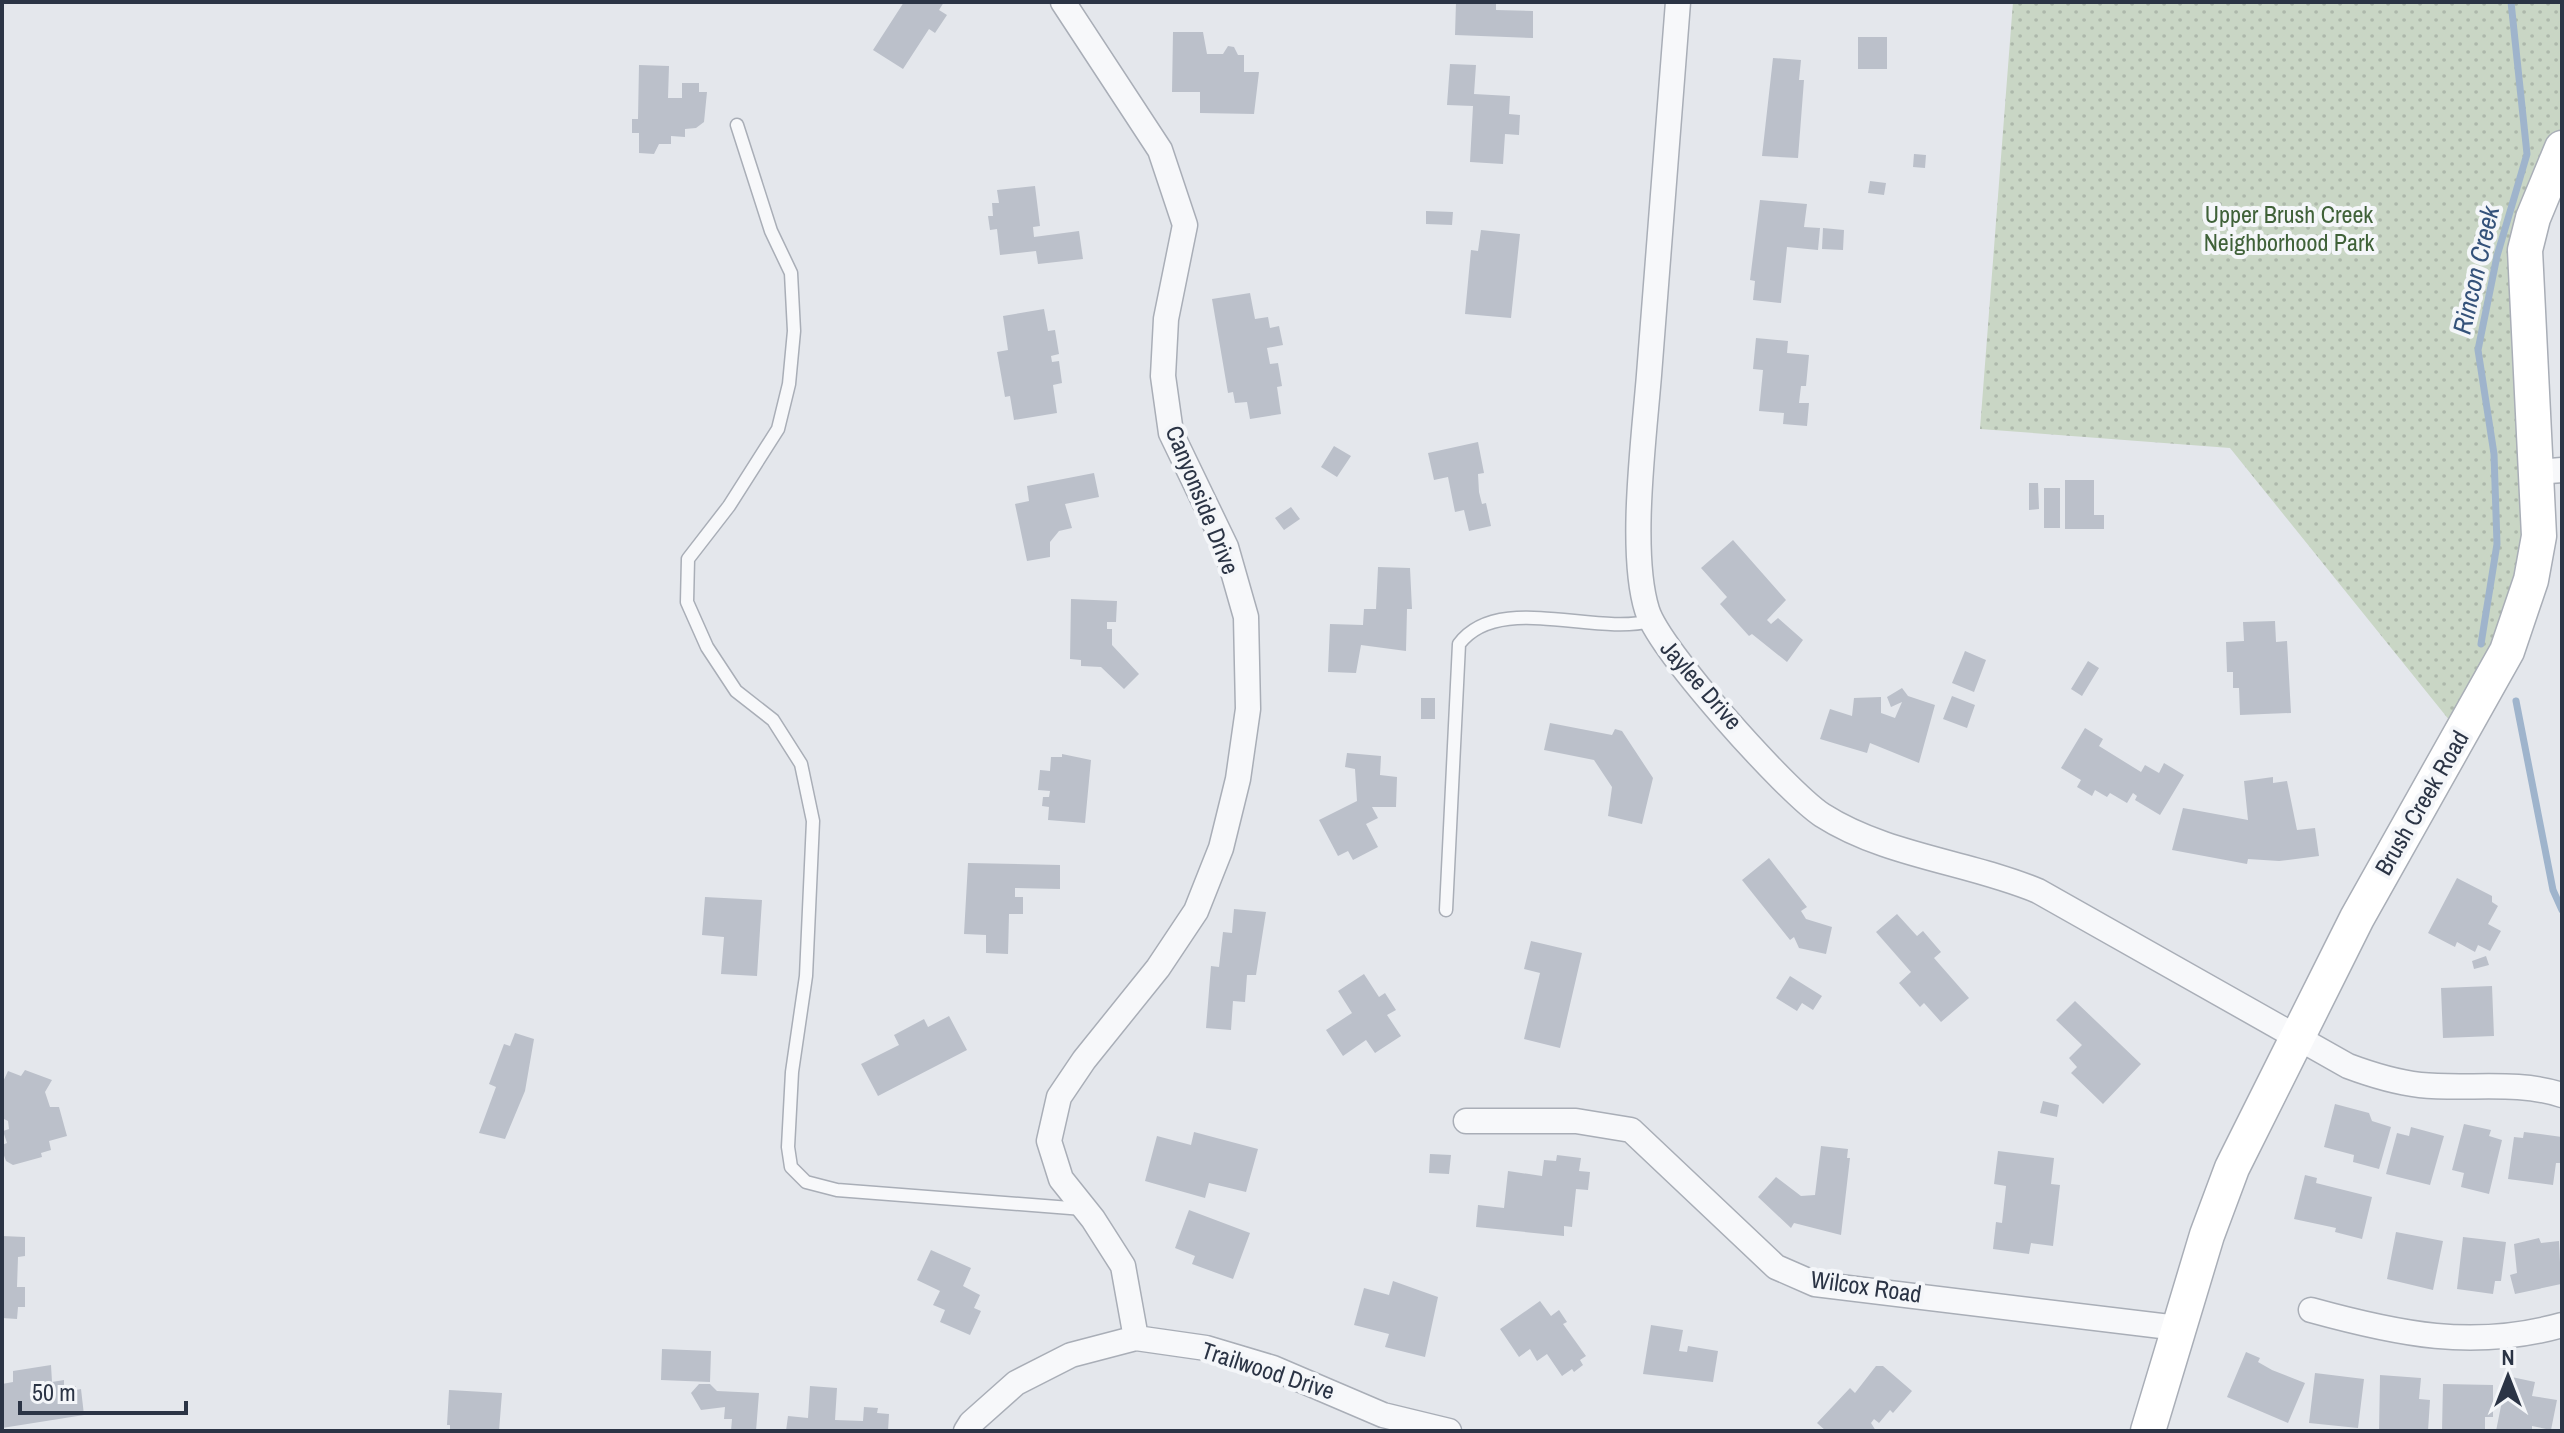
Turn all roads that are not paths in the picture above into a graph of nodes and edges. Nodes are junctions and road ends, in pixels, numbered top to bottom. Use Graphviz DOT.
graph roads {
  1 [pos="1063,2"];
  2 [pos="1678,2"];
  3 [pos="737,125"];
  4 [pos="2562,148"];
  5 [pos="2550,471"];
  6 [pos="1651,621"];
  7 [pos="1446,910"];
  8 [pos="2296,1037"];
  9 [pos="2562,1095"];
  10 [pos="1466,1121"];
  11 [pos="1086,1210"];
  12 [pos="2311,1310"];
  13 [pos="2562,1325"];
  14 [pos="2178,1328"];
  15 [pos="1136,1338"];
  16 [pos="966,1431"];
  17 [pos="1449,1431"];
  18 [pos="2148,1431"];
  1 -- 11 [label="street, Canyonside Drive"];
  2 -- 6 [label="street, Jaylee Drive"];
  3 -- 11 [label="lane"];
  4 -- 5 [label="street, Brush Creek Road"];
  5 -- 8 [label="street, Brush Creek Road"];
  6 -- 7 [label="lane"];
  6 -- 8 [label="street, Jaylee Drive"];
  8 -- 9 [label="street, Jaylee Drive"];
  8 -- 14 [label="street, Brush Creek Road"];
  10 -- 14 [label="street, Wilcox Road"];
  11 -- 15 [label="street, Canyonside Drive"];
  12 -- 13 [label="street"];
  14 -- 18 [label="street, Brush Creek Road"];
  15 -- 16 [label="street, Trailwood Drive"];
  15 -- 17 [label="street, Trailwood Drive"];
}
